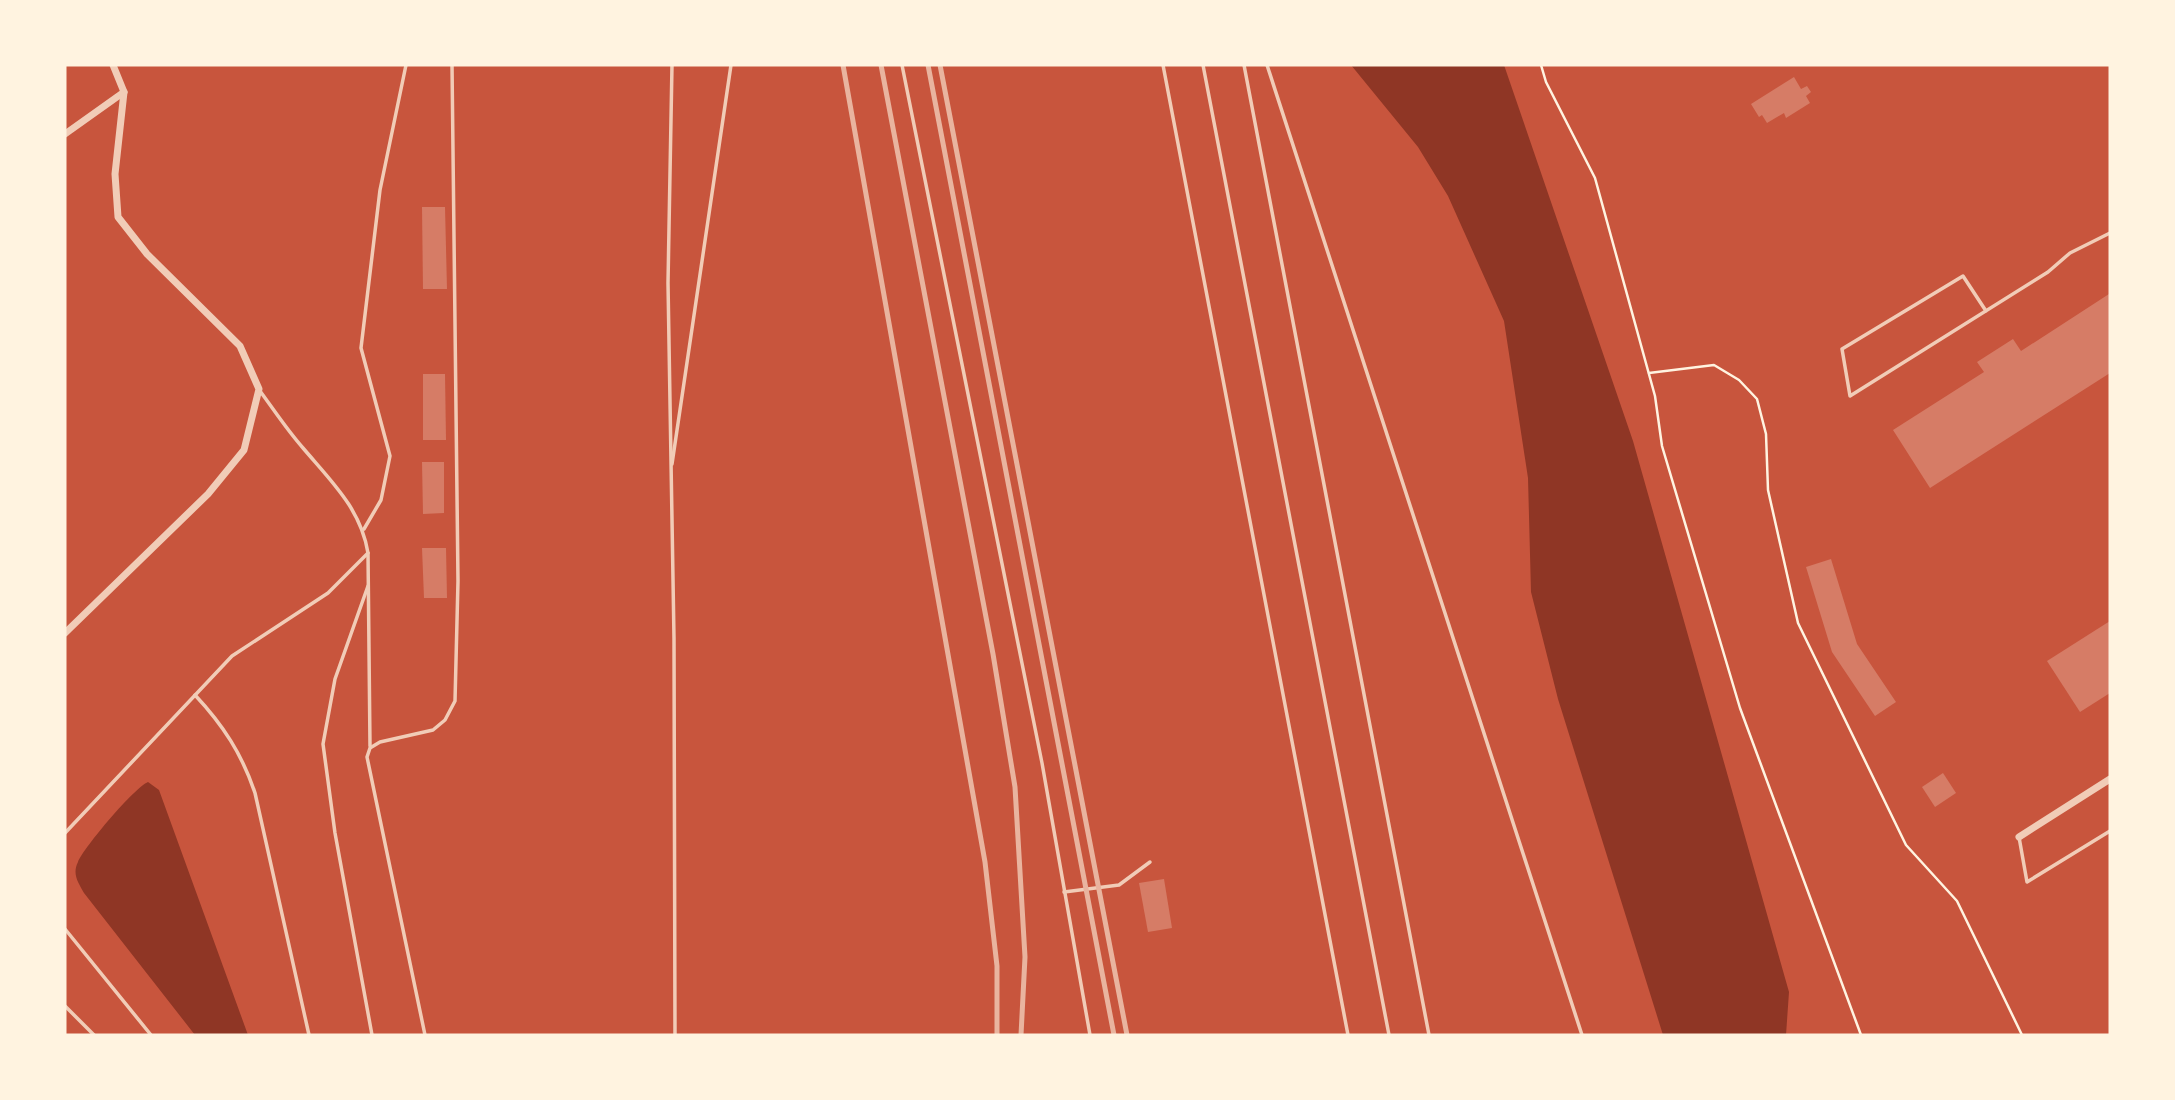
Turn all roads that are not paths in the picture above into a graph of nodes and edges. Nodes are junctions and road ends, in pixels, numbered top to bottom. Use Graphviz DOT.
graph roads {
  1 [pos="113,65"];
  2 [pos="406,65"];
  3 [pos="452,65"];
  4 [pos="673,65"];
  5 [pos="731,65"];
  6 [pos="902,65"];
  7 [pos="1163,65"];
  8 [pos="1203,65"];
  9 [pos="1244,65"];
  10 [pos="1266,65"];
  11 [pos="124,92"];
  12 [pos="65,134"];
  13 [pos="2110,233"];
  14 [pos="1986,311"];
  15 [pos="259,389"];
  16 [pos="670,474"];
  17 [pos="364,529"];
  18 [pos="368,553"];
  19 [pos="368,586"];
  20 [pos="65,633"];
  21 [pos="195,695"];
  22 [pos="370,748"];
  23 [pos="2110,779"];
  24 [pos="2110,831"];
  25 [pos="65,833"];
  26 [pos="2019,837"];
  27 [pos="1150,862"];
  28 [pos="1064,892"];
  29 [pos="65,929"];
  30 [pos="65,1006"];
  31 [pos="94,1035"];
  32 [pos="151,1035"];
  33 [pos="309,1035"];
  34 [pos="372,1035"];
  35 [pos="425,1035"];
  36 [pos="675,1035"];
  37 [pos="1090,1035"];
  38 [pos="1348,1035"];
  39 [pos="1389,1035"];
  40 [pos="1429,1035"];
  41 [pos="1582,1035"];
  1 -- 11 [label="street"];
  2 -- 17 [label="lane"];
  3 -- 22 [label="lane"];
  4 -- 16 [label="lane"];
  5 -- 16 [label="lane"];
  6 -- 28 [label="lane"];
  7 -- 38 [label="lane"];
  8 -- 39 [label="lane"];
  9 -- 40 [label="lane"];
  10 -- 41 [label="lane"];
  11 -- 12 [label="street"];
  11 -- 15 [label="street"];
  13 -- 14 [label="lane"];
  14 -- 14 [label="lane"];
  15 -- 17 [label="lane"];
  15 -- 20 [label="street"];
  16 -- 36 [label="lane"];
  17 -- 18 [label="lane"];
  18 -- 19 [label="lane"];
  18 -- 21 [label="lane"];
  19 -- 22 [label="lane"];
  19 -- 34 [label="lane"];
  21 -- 25 [label="lane"];
  21 -- 33 [label="lane"];
  22 -- 35 [label="lane"];
  23 -- 26 [label="street"];
  24 -- 26 [label="lane"];
  27 -- 28 [label="lane"];
  28 -- 37 [label="lane"];
  29 -- 32 [label="lane"];
  30 -- 31 [label="lane"];
}
